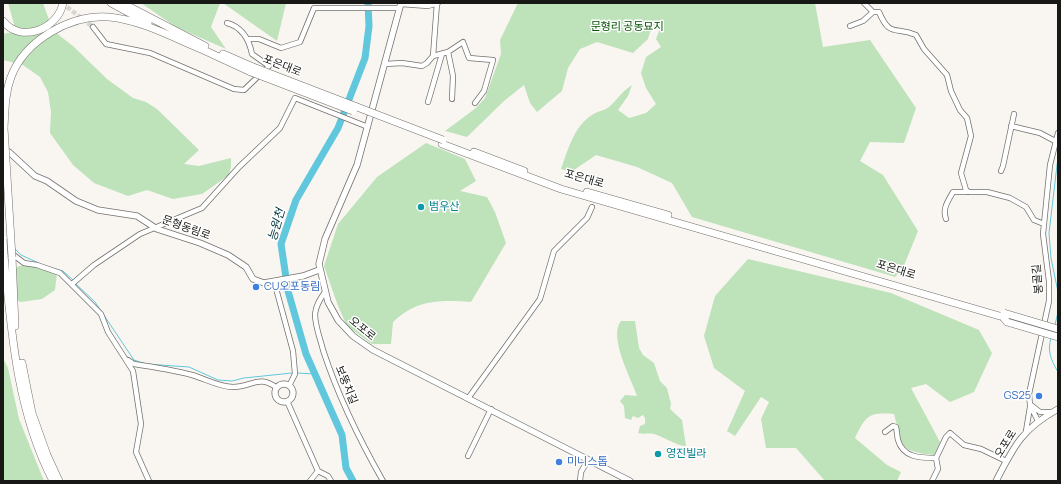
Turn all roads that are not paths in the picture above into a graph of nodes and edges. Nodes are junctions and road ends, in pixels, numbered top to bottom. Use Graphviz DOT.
graph roads {
  1 [pos="63,3"];
  2 [pos="111,3"];
  3 [pos="122,3"];
  4 [pos="128,3"];
  5 [pos="437,3"];
  6 [pos="864,3"];
  7 [pos="400,5"];
  8 [pos="873,12"];
  9 [pos="151,19"];
  10 [pos="3,21"];
  11 [pos="227,23"];
  12 [pos="850,26"];
  13 [pos="93,27"];
  14 [pos="249,39"];
  15 [pos="201,49"];
  16 [pos="448,52"];
  17 [pos="442,54"];
  18 [pos="433,56"];
  19 [pos="385,64"];
  20 [pos="252,69"];
  21 [pos="452,99"];
  22 [pos="428,102"];
  23 [pos="475,103"];
  24 [pos="1014,114"];
  25 [pos="3,116"];
  26 [pos="1011,126"];
  27 [pos="4,128"];
  28 [pos="368,128"];
  29 [pos="1058,133"];
  30 [pos="1055,140"];
  31 [pos="3,150"];
  32 [pos="1000,171"];
  33 [pos="969,192"];
  34 [pos="592,207"];
  35 [pos="946,219"];
  36 [pos="1044,224"];
  37 [pos="154,227"];
  38 [pos="3,239"];
  39 [pos="3,252"];
  40 [pos="319,270"];
  41 [pos="275,281"];
  42 [pos="74,282"];
  43 [pos="325,292"];
  44 [pos="1003,315"];
  45 [pos="1058,325"];
  46 [pos="1058,329"];
  47 [pos="1058,333"];
  48 [pos="1058,337"];
  49 [pos="127,359"];
  50 [pos="289,386"];
  51 [pos="277,388"];
  52 [pos="469,397"];
  53 [pos="287,401"];
  54 [pos="1029,403"];
  55 [pos="491,409"];
  56 [pos="1056,410"];
  57 [pos="1038,421"];
  58 [pos="1026,431"];
  59 [pos="885,432"];
  60 [pos="468,456"];
  61 [pos="936,458"];
  62 [pos="588,460"];
  63 [pos="1006,461"];
  64 [pos="318,471"];
  65 [pos="53,481"];
  66 [pos="59,481"];
  67 [pos="149,481"];
  68 [pos="310,481"];
  69 [pos="331,481"];
  70 [pos="383,481"];
  71 [pos="580,481"];
  72 [pos="630,481"];
  73 [pos="932,481"];
  74 [pos="996,481"];
  1 -- 10 [label="highway"];
  2 -- 15 [label="highway, 포은대로"];
  3 -- 9 [label="highway, 포은대로"];
  4 -- 9 [label="highway"];
  5 -- 7 [label="street"];
  5 -- 18 [label="street"];
  6 -- 8 [label="street"];
  7 -- 14 [label="street"];
  7 -- 19 [label="street, 오포로"];
  8 -- 12 [label="street"];
  8 -- 33 [label="street"];
  9 -- 20 [label="highway, 포은대로"];
  11 -- 14 [label="street"];
  13 -- 14 [label="street"];
  15 -- 20 [label="highway, 포은대로"];
  15 -- 27 [label="highway"];
  16 -- 17 [label="street"];
  16 -- 21 [label="street"];
  16 -- 23 [label="street"];
  17 -- 18 [label="street"];
  17 -- 22 [label="street"];
  18 -- 19 [label="street"];
  19 -- 28 [label="street, 오포로"];
  20 -- 44 [label="highway, 포은대로, bridge"];
  24 -- 26 [label="street"];
  25 -- 27 [label="highway"];
  26 -- 30 [label="street"];
  26 -- 32 [label="street"];
  27 -- 66 [label="highway, bridge"];
  28 -- 37 [label="street"];
  28 -- 40 [label="street, 오포로"];
  29 -- 30 [label="street, 봉골길"];
  30 -- 36 [label="street, 봉골길"];
  31 -- 37 [label="street, 문형동림로"];
  33 -- 35 [label="street"];
  33 -- 36 [label="street"];
  34 -- 52 [label="street"];
  36 -- 54 [label="street, 봉골길"];
  37 -- 41 [label="street, 문형동림로"];
  37 -- 42 [label="street"];
  38 -- 39 [label="highway, bridge"];
  39 -- 42 [label="street"];
  39 -- 65 [label="highway"];
  40 -- 41 [label="street"];
  40 -- 43 [label="street, 오포로"];
  41 -- 50 [label="street"];
  42 -- 49 [label="street"];
  43 -- 52 [label="street, 오포로"];
  43 -- 70 [label="street, 보뚱치길"];
  44 -- 45 [label="highway, bridge"];
  44 -- 46 [label="highway, 포은대로, bridge"];
  44 -- 47 [label="highway, bridge"];
  44 -- 48 [label="highway, bridge"];
  49 -- 51 [label="street"];
  49 -- 67 [label="street"];
  50 -- 51 [label="street"];
  50 -- 53 [label="street"];
  51 -- 53 [label="street"];
  52 -- 55 [label="street, 오포로"];
  53 -- 64 [label="street"];
  54 -- 56 [label="street"];
  54 -- 57 [label="street"];
  54 -- 58 [label="street, 봉골길"];
  55 -- 60 [label="street"];
  55 -- 62 [label="street, 오포로"];
  56 -- 57 [label="street, 오포로"];
  57 -- 58 [label="street, 오포로"];
  58 -- 63 [label="street, 오포로"];
  59 -- 61 [label="street"];
  61 -- 63 [label="street"];
  61 -- 73 [label="street"];
  62 -- 71 [label="street"];
  62 -- 72 [label="street, 오포로"];
  63 -- 74 [label="street, 오포로"];
  64 -- 68 [label="street"];
  64 -- 69 [label="street"];
}
